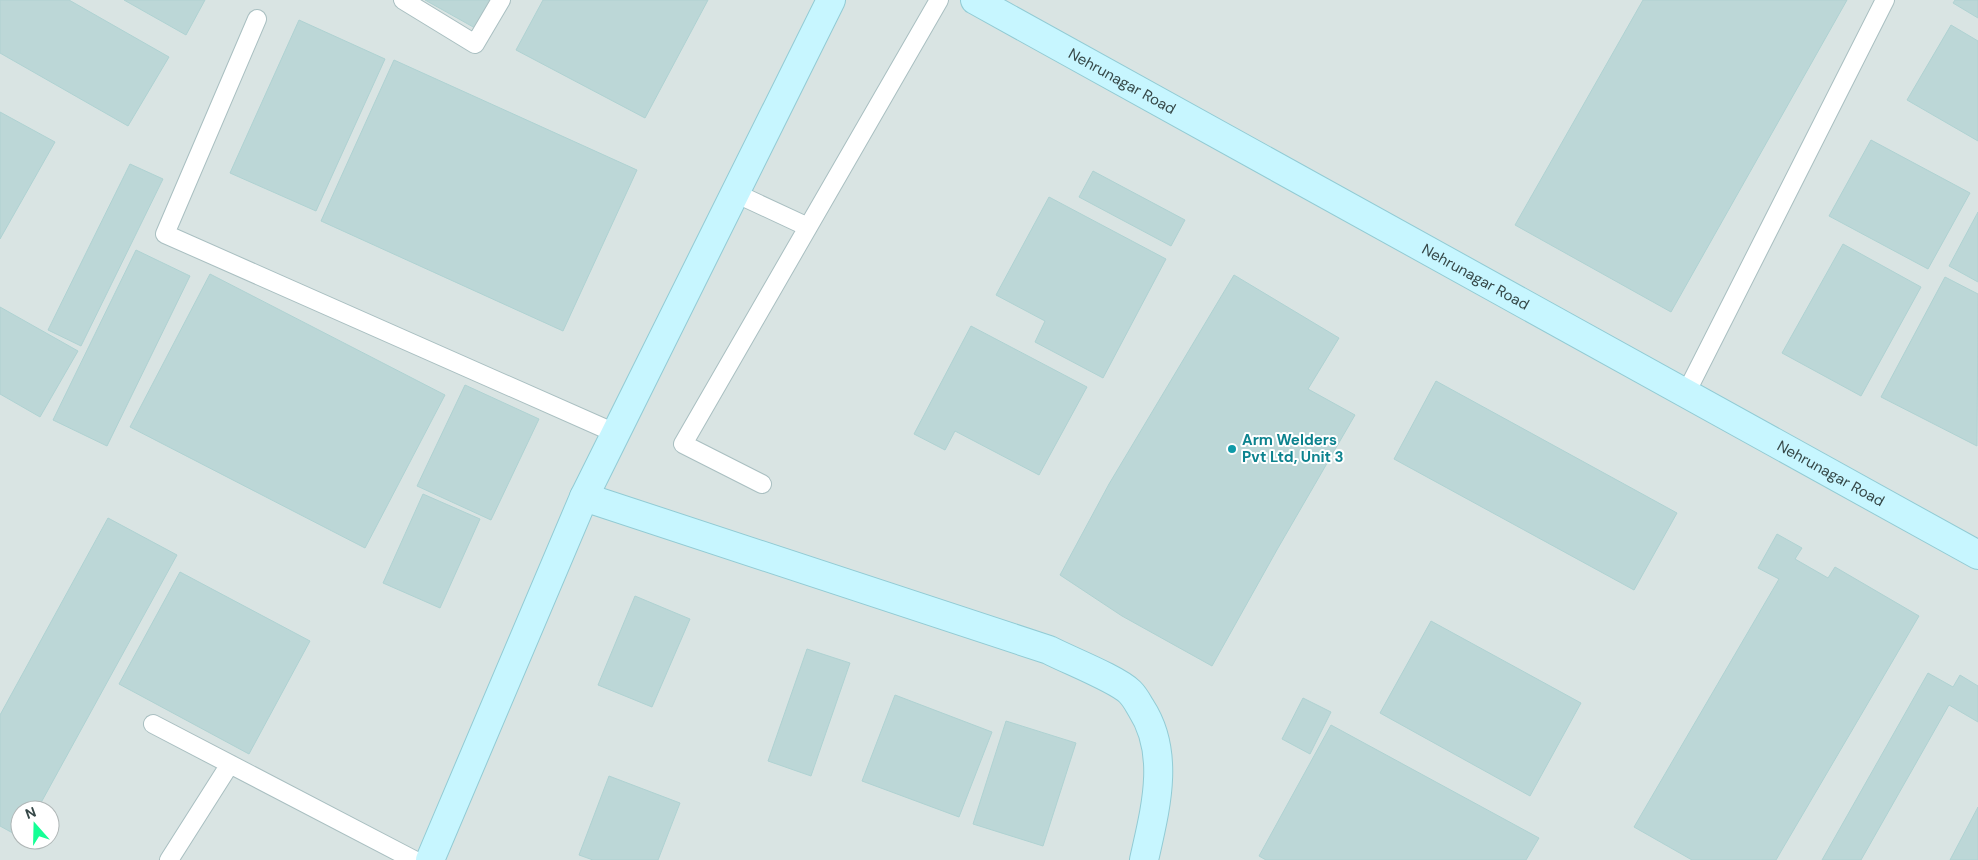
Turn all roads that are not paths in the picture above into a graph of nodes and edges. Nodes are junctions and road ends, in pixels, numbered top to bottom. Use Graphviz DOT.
graph roads {
  1 [pos="403,0"];
  2 [pos="501,0"];
  3 [pos="831,0"];
  4 [pos="939,0"];
  5 [pos="975,0"];
  6 [pos="1885,0"];
  7 [pos="257,19"];
  8 [pos="735,193"];
  9 [pos="808,227"];
  10 [pos="1686,393"];
  11 [pos="615,433"];
  12 [pos="762,484"];
  13 [pos="584,497"];
  14 [pos="1978,555"];
  15 [pos="153,724"];
  16 [pos="230,764"];
  17 [pos="170,860"];
  18 [pos="414,860"];
  19 [pos="430,860"];
  20 [pos="1144,860"];
  1 -- 2 [label="lane"];
  3 -- 8 [label="street"];
  4 -- 9 [label="lane"];
  5 -- 10 [label="street, Nehrunagar Road"];
  6 -- 10 [label="lane"];
  7 -- 11 [label="lane"];
  8 -- 9 [label="lane"];
  8 -- 11 [label="street"];
  9 -- 12 [label="lane"];
  10 -- 14 [label="street, Nehrunagar Road"];
  11 -- 13 [label="street"];
  13 -- 19 [label="street"];
  13 -- 20 [label="street"];
  15 -- 16 [label="lane"];
  16 -- 17 [label="lane"];
  16 -- 18 [label="lane"];
}
